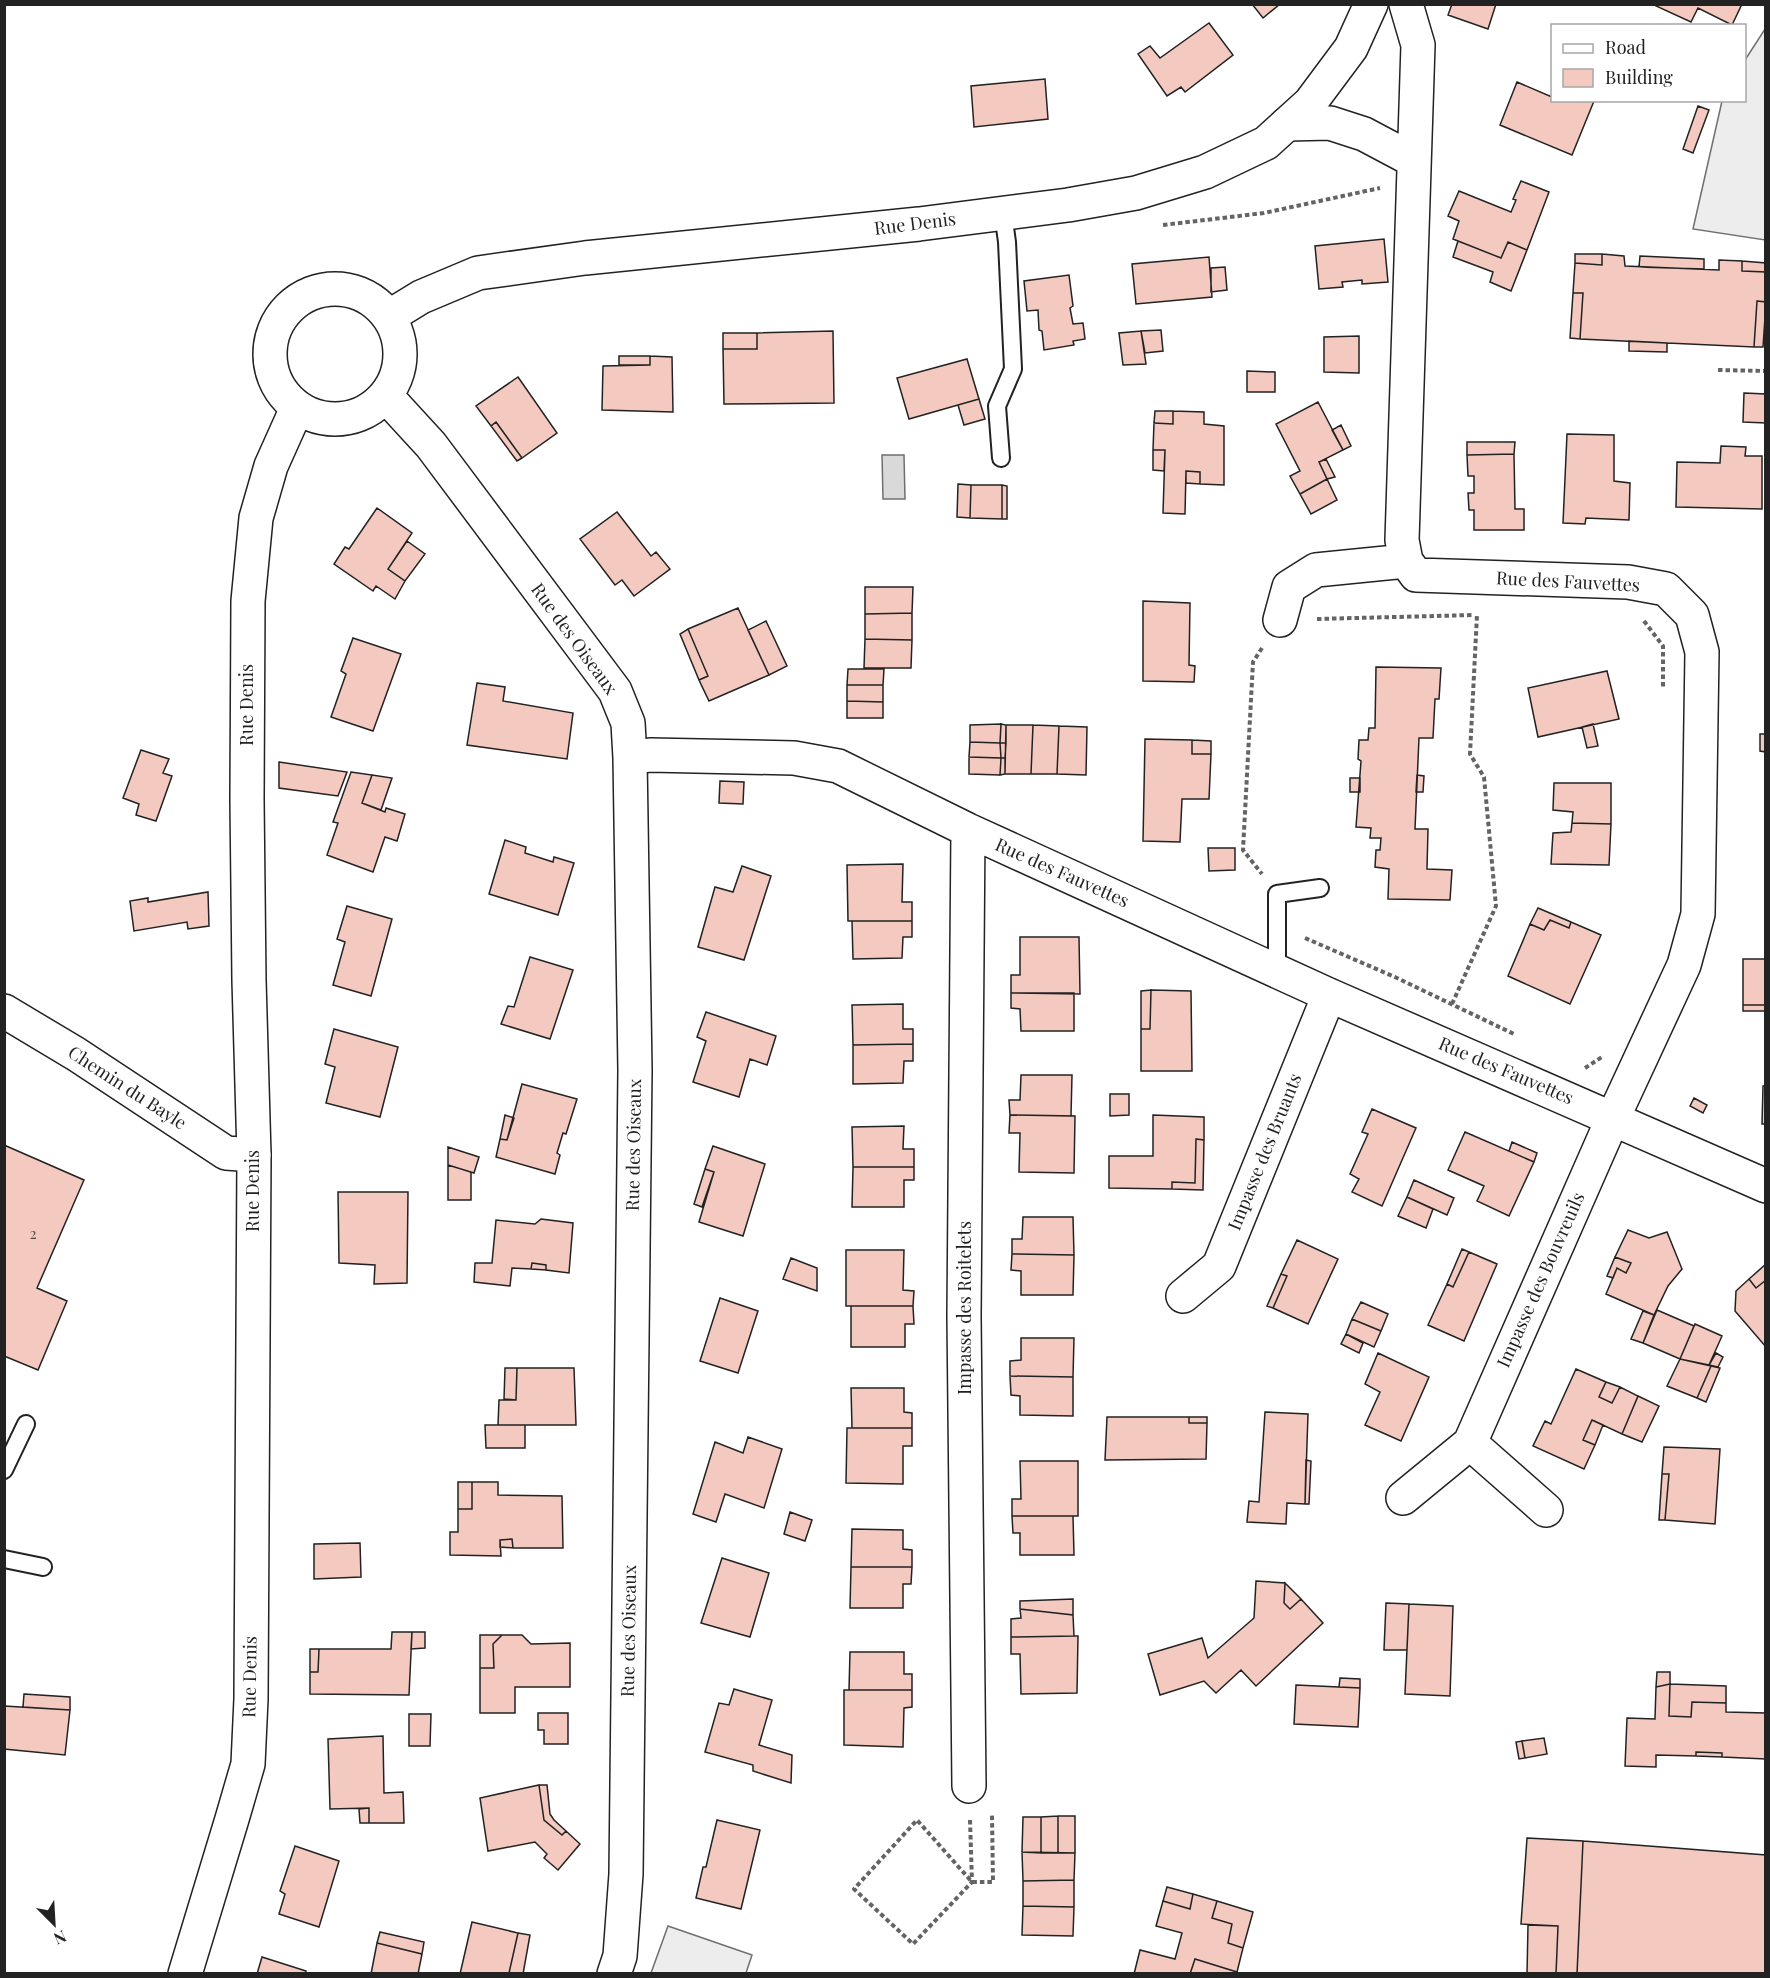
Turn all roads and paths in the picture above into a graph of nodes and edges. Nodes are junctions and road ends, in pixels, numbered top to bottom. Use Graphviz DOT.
graph roads {
  1 [pos="1371,4"];
  2 [pos="1406,4"];
  3 [pos="1287,124"];
  4 [pos="1413,170"];
  5 [pos="1003,213"];
  6 [pos="1158,225"];
  7 [pos="390,316"];
  8 [pos="1718,370"];
  9 [pos="1766,371"];
  10 [pos="386,396"];
  11 [pos="297,408"];
  12 [pos="1000,458"];
  13 [pos="1406,561"];
  14 [pos="1477,615"];
  15 [pos="1489,616"];
  16 [pos="1280,620"];
  17 [pos="1643,620"];
  18 [pos="1663,694"];
  19 [pos="630,758"];
  20 [pos="968,830"];
  21 [pos="1320,888"];
  22 [pos="1277,894"];
  23 [pos="1277,926"];
  24 [pos="1277,970"];
  25 [pos="1329,995"];
  26 [pos="1452,1004"];
  27 [pos="4,1011"];
  28 [pos="1524,1038"];
  29 [pos="1604,1056"];
  30 [pos="1575,1063"];
  31 [pos="1613,1118"];
  32 [pos="254,1155"];
  33 [pos="1766,1186"];
  34 [pos="1182,1296"];
  35 [pos="26,1424"];
  36 [pos="1470,1443"];
  37 [pos="4,1470"];
  38 [pos="1403,1498"];
  39 [pos="1546,1510"];
  40 [pos="4,1559"];
  41 [pos="43,1567"];
  42 [pos="980,1796"];
  43 [pos="972,1882"];
  44 [pos="185,1974"];
  45 [pos="614,1974"];
  1 -- 3 [label="street, Rue Denis"];
  2 -- 4 [label="street"];
  3 -- 4 [label="street"];
  3 -- 5 [label="street, Rue Denis"];
  4 -- 6 [label="path"];
  4 -- 13 [label="street"];
  5 -- 7 [label="street, Rue Denis"];
  5 -- 12 [label="lane"];
  7 -- 10 [label="street"];
  7 -- 11 [label="street"];
  8 -- 9 [label="path"];
  10 -- 11 [label="street"];
  10 -- 19 [label="street, Rue des Oiseaux"];
  11 -- 32 [label="street, Rue Denis"];
  13 -- 16 [label="street"];
  13 -- 31 [label="street, Rue des Fauvettes"];
  14 -- 15 [label="path"];
  14 -- 16 [label="path"];
  14 -- 26 [label="path"];
  16 -- 22 [label="path"];
  17 -- 18 [label="path"];
  19 -- 20 [label="street, Rue des Fauvettes"];
  19 -- 45 [label="street, Rue des Oiseaux"];
  20 -- 24 [label="street, Rue des Fauvettes"];
  20 -- 42 [label="street, Impasse des Roitelets"];
  21 -- 22 [label="lane"];
  22 -- 23 [label="lane"];
  23 -- 24 [label="lane"];
  23 -- 26 [label="path"];
  24 -- 25 [label="street, Rue des Fauvettes"];
  25 -- 31 [label="street, Rue des Fauvettes"];
  25 -- 34 [label="street, Impasse des Bruants"];
  26 -- 28 [label="path"];
  27 -- 32 [label="street, Chemin du Bayle"];
  29 -- 30 [label="path"];
  31 -- 33 [label="street"];
  31 -- 36 [label="street, Impasse des Bouvreuils"];
  32 -- 44 [label="street, Rue Denis"];
  35 -- 37 [label="lane"];
  36 -- 38 [label="street, Impasse des Bouvreuils"];
  36 -- 39 [label="street"];
  40 -- 41 [label="lane"];
  42 -- 43 [label="path"];
  42 -- 43 [label="path"];
  43 -- 43 [label="path"];
}
